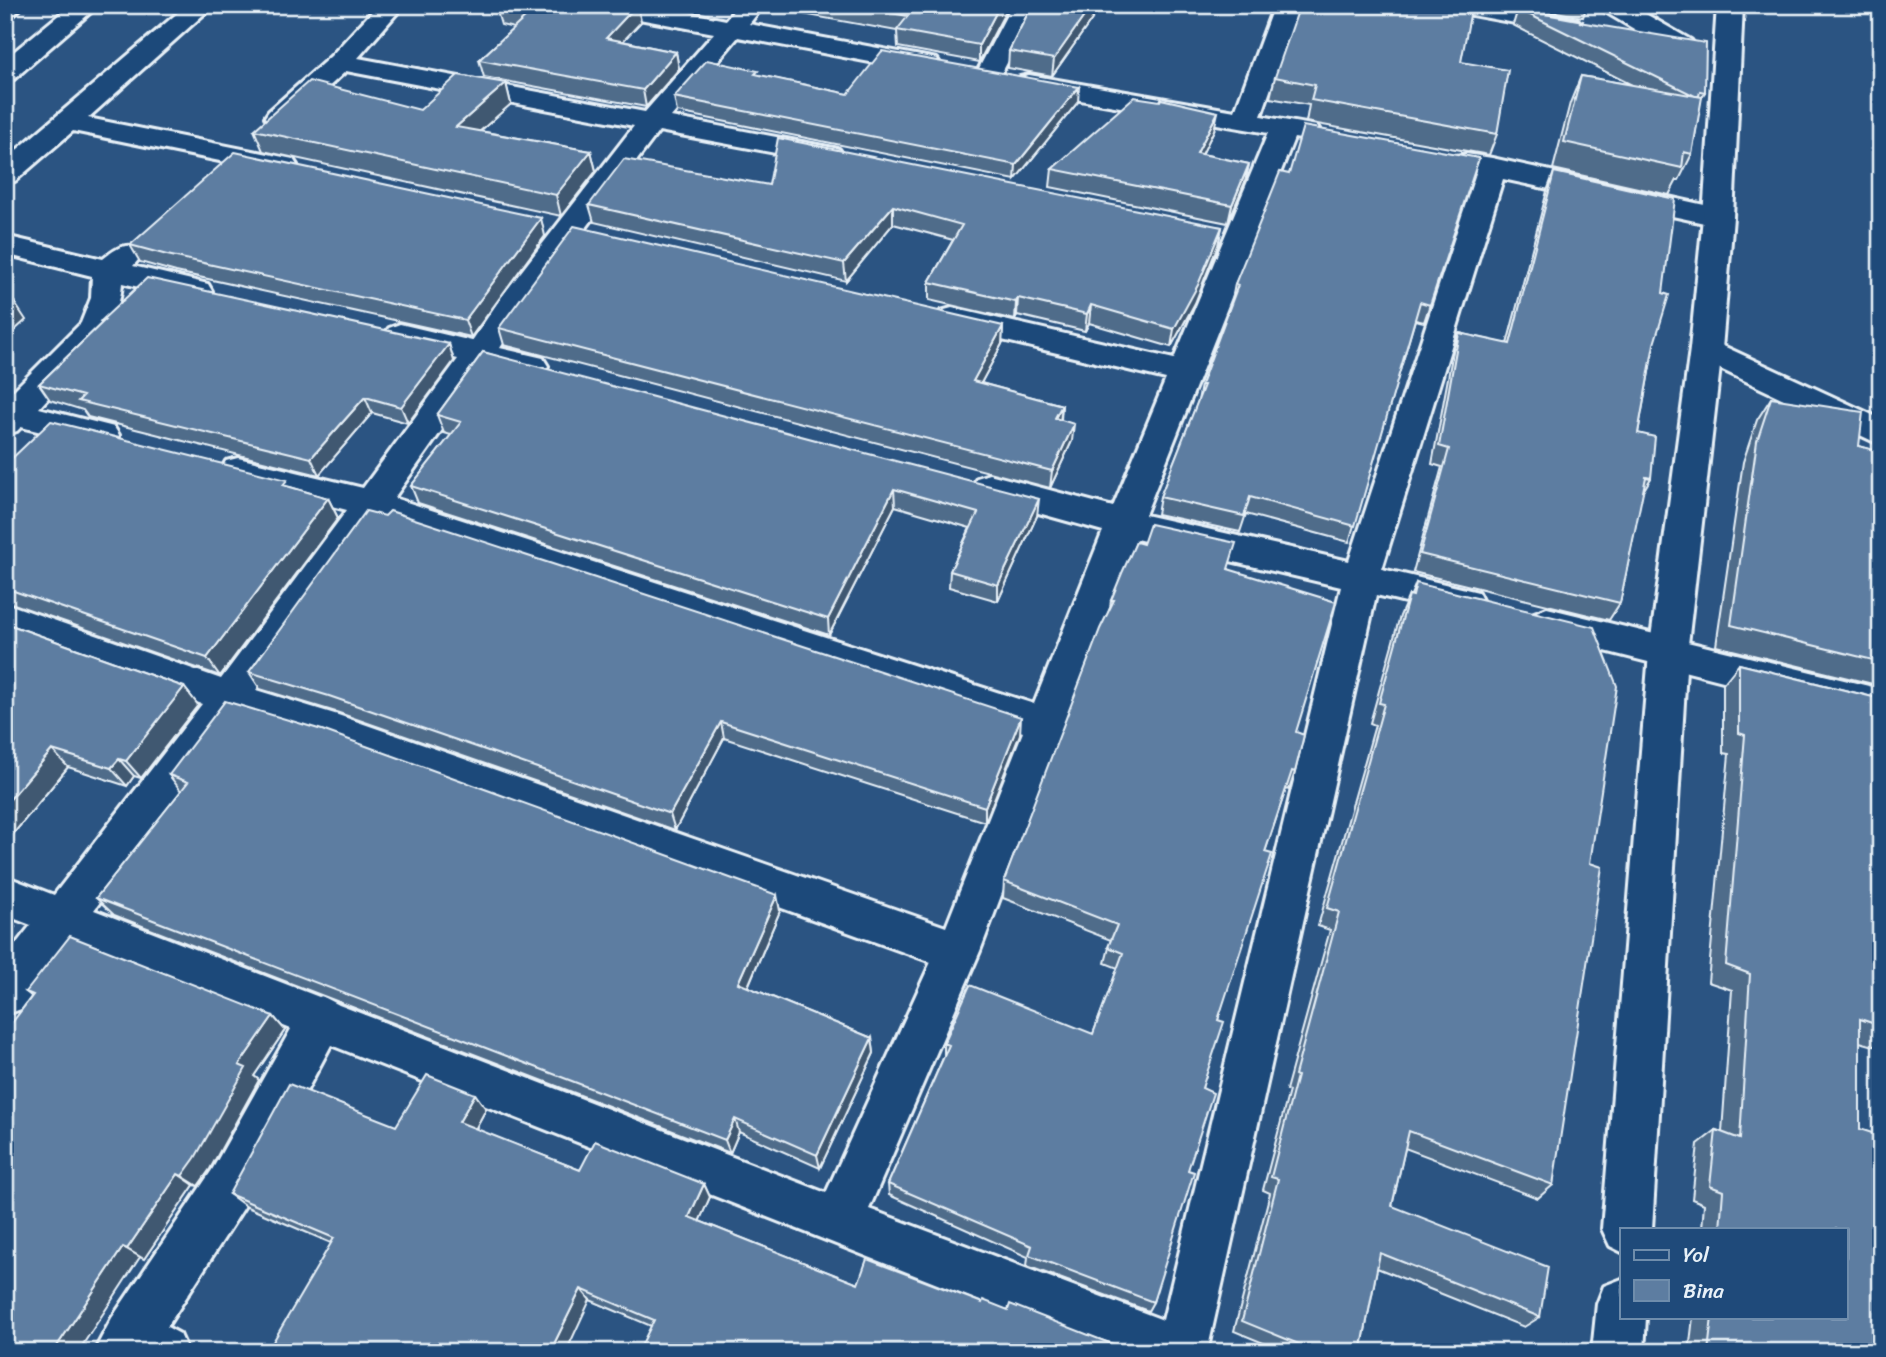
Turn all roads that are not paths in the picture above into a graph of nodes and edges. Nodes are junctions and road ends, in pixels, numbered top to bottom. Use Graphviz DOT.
graph roads {
  1 [pos="12,5"];
  2 [pos="88,5"];
  3 [pos="202,5"];
  4 [pos="392,5"];
  5 [pos="607,5"];
  6 [pos="1025,5"];
  7 [pos="1287,5"];
  8 [pos="1461,5"];
  9 [pos="1611,5"];
  10 [pos="1730,5"];
  11 [pos="5,10"];
  12 [pos="742,18"];
  13 [pos="1591,29"];
  14 [pos="1617,34"];
  15 [pos="1682,46"];
  16 [pos="1726,54"];
  17 [pos="340,62"];
  18 [pos="5,73"];
  19 [pos="988,76"];
  20 [pos="654,119"];
  21 [pos="1245,121"];
  22 [pos="69,122"];
  23 [pos="1284,128"];
  24 [pos="1336,138"];
  25 [pos="237,155"];
  26 [pos="1440,157"];
  27 [pos="858,160"];
  28 [pos="1492,167"];
  29 [pos="304,170"];
  30 [pos="5,174"];
  31 [pos="207,182"];
  32 [pos="1718,217"];
  33 [pos="148,235"];
  34 [pos="5,245"];
  35 [pos="108,271"];
  36 [pos="228,297"];
  37 [pos="931,313"];
  38 [pos="374,330"];
  39 [pos="1706,349"];
  40 [pos="480,353"];
  41 [pos="1185,373"];
  42 [pos="561,374"];
  43 [pos="8,416"];
  44 [pos="1881,433"];
  45 [pos="133,443"];
  46 [pos="212,463"];
  47 [pos="963,480"];
  48 [pos="370,503"];
  49 [pos="1124,523"];
  50 [pos="1362,576"];
  51 [pos="5,618"];
  52 [pos="1668,653"];
  53 [pos="229,698"];
  54 [pos="1881,705"];
  55 [pos="1047,724"];
  56 [pos="5,895"];
  57 [pos="64,917"];
  58 [pos="958,951"];
  59 [pos="5,994"];
  60 [pos="322,1017"];
  61 [pos="838,1222"];
  62 [pos="1627,1228"];
  63 [pos="1621,1318"];
  64 [pos="138,1346"];
  65 [pos="1180,1352"];
  66 [pos="1618,1352"];
  1 -- 11 [label="main road"];
  2 -- 18 [label="main road"];
  3 -- 22 [label="main road"];
  4 -- 17 [label="main road"];
  5 -- 12 [label="main road"];
  6 -- 19 [label="main road"];
  7 -- 21 [label="main road"];
  8 -- 13 [label="main road"];
  9 -- 15 [label="main road"];
  10 -- 16 [label="main road"];
  12 -- 19 [label="main road"];
  12 -- 20 [label="main road"];
  14 -- 15 [label="main road"];
  15 -- 16 [label="main road"];
  16 -- 32 [label="main road"];
  17 -- 20 [label="main road"];
  17 -- 25 [label="main road"];
  19 -- 21 [label="main road"];
  20 -- 27 [label="main road"];
  20 -- 40 [label="main road"];
  21 -- 23 [label="main road"];
  22 -- 25 [label="main road"];
  22 -- 30 [label="main road"];
  23 -- 24 [label="main road"];
  23 -- 41 [label="main road"];
  25 -- 29 [label="main road"];
  25 -- 31 [label="main road"];
  26 -- 28 [label="main road"];
  28 -- 32 [label="main road"];
  28 -- 50 [label="main road"];
  32 -- 39 [label="main road"];
  33 -- 35 [label="main road"];
  34 -- 35 [label="main road"];
  35 -- 36 [label="main road"];
  35 -- 43 [label="main road"];
  37 -- 41 [label="main road"];
  38 -- 40 [label="main road"];
  39 -- 44 [label="main road"];
  39 -- 52 [label="main road"];
  40 -- 42 [label="main road"];
  40 -- 48 [label="main road"];
  41 -- 49 [label="main road"];
  43 -- 45 [label="main road"];
  46 -- 48 [label="main road"];
  47 -- 49 [label="main road"];
  48 -- 53 [label="main road"];
  48 -- 55 [label="main road"];
  49 -- 50 [label="main road"];
  49 -- 55 [label="main road"];
  50 -- 52 [label="main road"];
  50 -- 65 [label="main road"];
  51 -- 53 [label="main road"];
  52 -- 54 [label="main road"];
  52 -- 62 [label="main road"];
  53 -- 57 [label="main road"];
  53 -- 58 [label="main road"];
  55 -- 58 [label="main road"];
  56 -- 57 [label="main road"];
  57 -- 59 [label="main road"];
  57 -- 60 [label="main road"];
  58 -- 61 [label="main road"];
  60 -- 61 [label="main road"];
  60 -- 64 [label="main road"];
  61 -- 65 [label="main road"];
  63 -- 66 [label="main road"];
}
